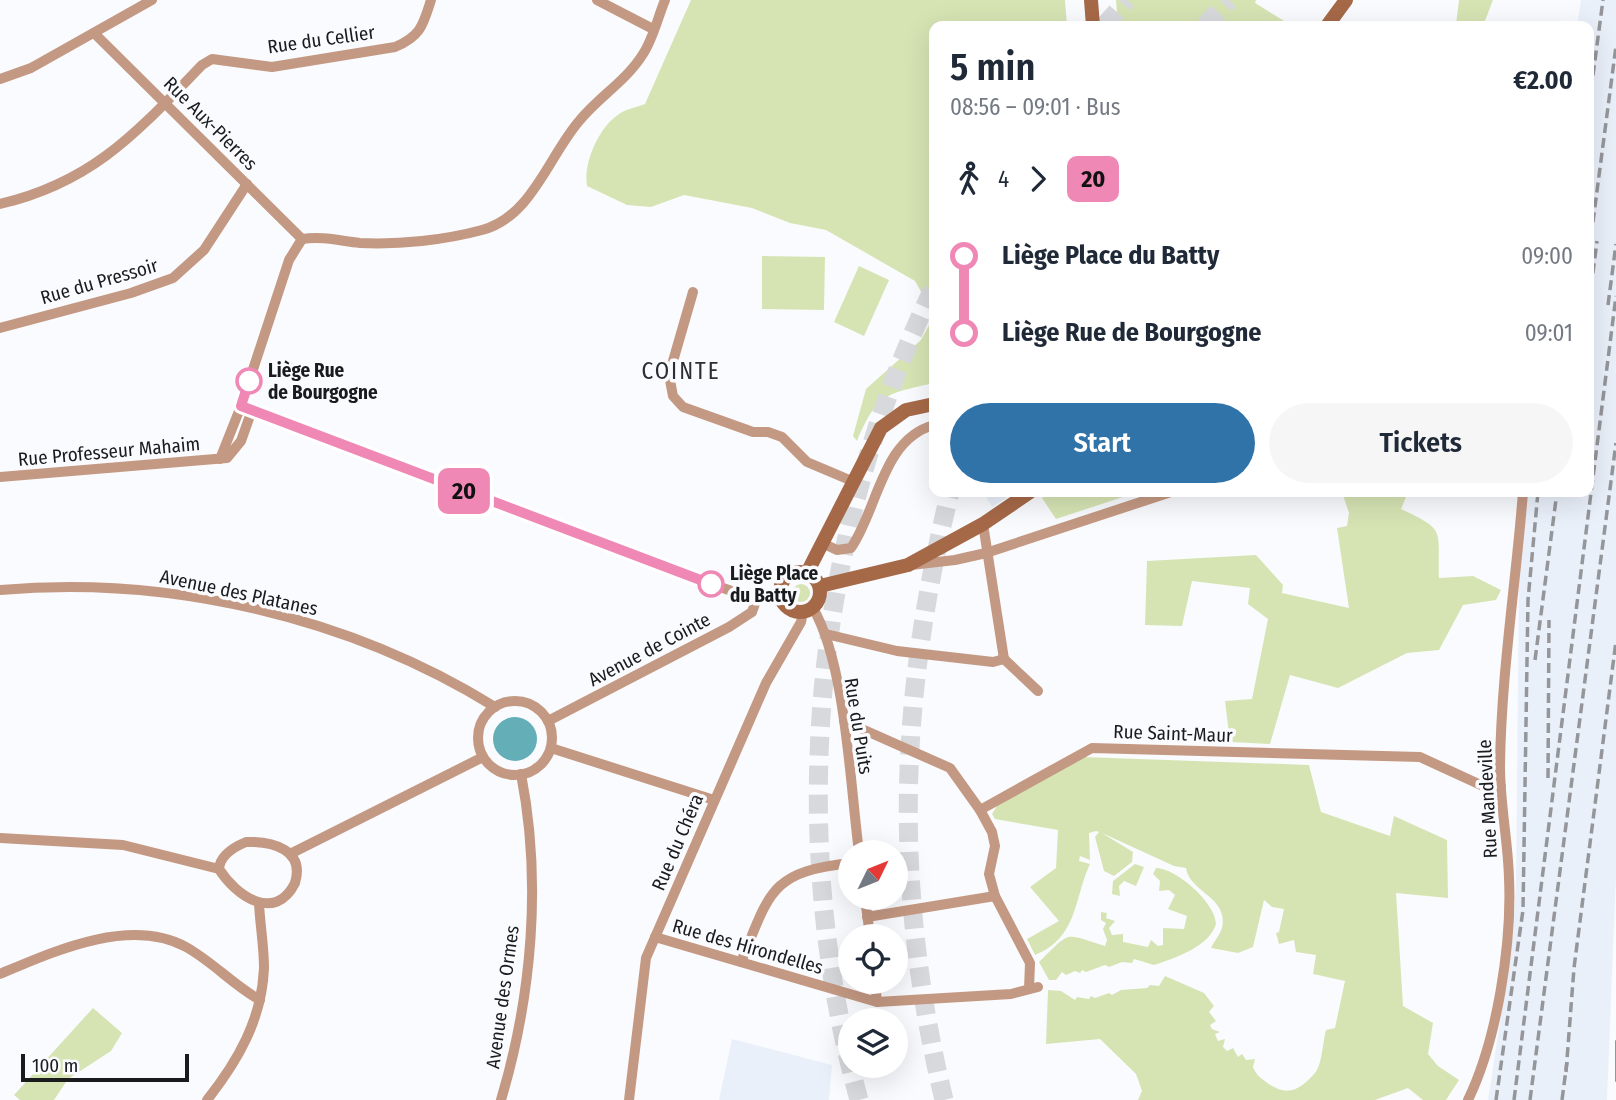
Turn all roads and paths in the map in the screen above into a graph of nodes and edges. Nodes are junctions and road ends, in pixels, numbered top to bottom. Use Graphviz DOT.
graph roads {
  1 [pos="152,0"];
  2 [pos="431,0"];
  3 [pos="597,0"];
  4 [pos="665,0"];
  5 [pos="1091,0"];
  6 [pos="1346,0"];
  7 [pos="1093,21"];
  8 [pos="1331,21"];
  9 [pos="653,29"];
  10 [pos="94,33"];
  11 [pos="0,79"];
  12 [pos="165,103"];
  13 [pos="247,184"];
  14 [pos="0,204"];
  15 [pos="302,239"];
  16 [pos="693,292"];
  17 [pos="0,327"];
  18 [pos="929,405"];
  19 [pos="247,408"];
  20 [pos="929,428"];
  21 [pos="0,477"];
  22 [pos="852,481"];
  23 [pos="1023,497"];
  24 [pos="1156,497"];
  25 [pos="1522,497"];
  26 [pos="983,524"];
  27 [pos="822,543"];
  28 [pos="986,552"];
  29 [pos="908,565"];
  30 [pos="807,573"];
  31 [pos="820,586"];
  32 [pos="0,590"];
  33 [pos="780,596"];
  34 [pos="757,598"];
  35 [pos="808,610"];
  36 [pos="826,634"];
  37 [pos="1004,659"];
  38 [pos="1038,691"];
  39 [pos="495,707"];
  40 [pos="548,721"];
  41 [pos="844,721"];
  42 [pos="551,748"];
  43 [pos="483,757"];
  44 [pos="521,774"];
  45 [pos="1501,786"];
  46 [pos="714,800"];
  47 [pos="980,810"];
  48 [pos="0,838"];
  49 [pos="858,840"];
  50 [pos="292,853"];
  51 [pos="838,864"];
  52 [pos="219,869"];
  53 [pos="995,895"];
  54 [pos="259,903"];
  55 [pos="866,910"];
  56 [pos="867,917"];
  57 [pos="868,924"];
  58 [pos="655,937"];
  59 [pos="741,962"];
  60 [pos="0,974"];
  61 [pos="876,994"];
  62 [pos="260,1000"];
  63 [pos="877,1002"];
  64 [pos="207,1100"];
  65 [pos="501,1100"];
  66 [pos="629,1100"];
  67 [pos="1468,1100"];
  1 -- 10 [label="street"];
  2 -- 12 [label="street, Rue du Cellier"];
  3 -- 9 [label="street"];
  4 -- 9 [label="street"];
  5 -- 7 [label="street"];
  6 -- 8 [label="street"];
  9 -- 15 [label="street"];
  10 -- 11 [label="street"];
  10 -- 12 [label="street, Rue Aux-Pierres"];
  12 -- 13 [label="street, Rue Aux-Pierres"];
  12 -- 14 [label="street"];
  13 -- 15 [label="street, Rue Aux-Pierres"];
  13 -- 17 [label="street, Rue du Pressoir"];
  15 -- 19 [label="street, Rue Professeur Mahaim"];
  16 -- 22 [label="street"];
  18 -- 22 [label="street"];
  19 -- 21 [label="street, Rue Professeur Mahaim"];
  19 -- 34 [label="street"];
  20 -- 27 [label="street"];
  22 -- 27 [label="street"];
  23 -- 26 [label="street"];
  24 -- 28 [label="street"];
  25 -- 45 [label="street, Rue Mandeville"];
  26 -- 28 [label="street"];
  26 -- 29 [label="street"];
  27 -- 30 [label="street"];
  28 -- 29 [label="street"];
  28 -- 37 [label="street"];
  29 -- 31 [label="street"];
  30 -- 31 [label="street"];
  30 -- 33 [label="street"];
  31 -- 35 [label="street"];
  32 -- 39 [label="street, Avenue des Platanes"];
  33 -- 34 [label="street"];
  33 -- 35 [label="street"];
  34 -- 40 [label="street, Avenue de Cointe"];
  35 -- 36 [label="street, Rue du Puits"];
  35 -- 46 [label="street, Rue du Chéra"];
  36 -- 37 [label="street"];
  36 -- 41 [label="street, Rue du Puits"];
  37 -- 38 [label="street"];
  39 -- 40 [label="street"];
  39 -- 43 [label="street"];
  40 -- 42 [label="street"];
  41 -- 47 [label="street"];
  41 -- 49 [label="street, Rue du Puits"];
  42 -- 44 [label="street"];
  42 -- 46 [label="street"];
  43 -- 44 [label="street"];
  43 -- 50 [label="street"];
  44 -- 65 [label="street, Avenue des Ormes"];
  45 -- 47 [label="street, Rue Saint-Maur"];
  45 -- 67 [label="street, Rue Mandeville"];
  46 -- 58 [label="street, Rue du Chéra"];
  47 -- 53 [label="street"];
  48 -- 52 [label="street"];
  50 -- 52 [label="street"];
  50 -- 54 [label="street"];
  51 -- 59 [label="street"];
  52 -- 54 [label="street"];
  53 -- 56 [label="street"];
  53 -- 63 [label="street, Rue des Hirondelles"];
  54 -- 62 [label="street"];
  55 -- 56 [label="street"];
  56 -- 57 [label="street"];
  58 -- 59 [label="street, Rue des Hirondelles"];
  58 -- 66 [label="street, Rue du Chéra"];
  59 -- 63 [label="street, Rue des Hirondelles"];
  60 -- 62 [label="street"];
  61 -- 63 [label="street"];
  62 -- 64 [label="street"];
}
